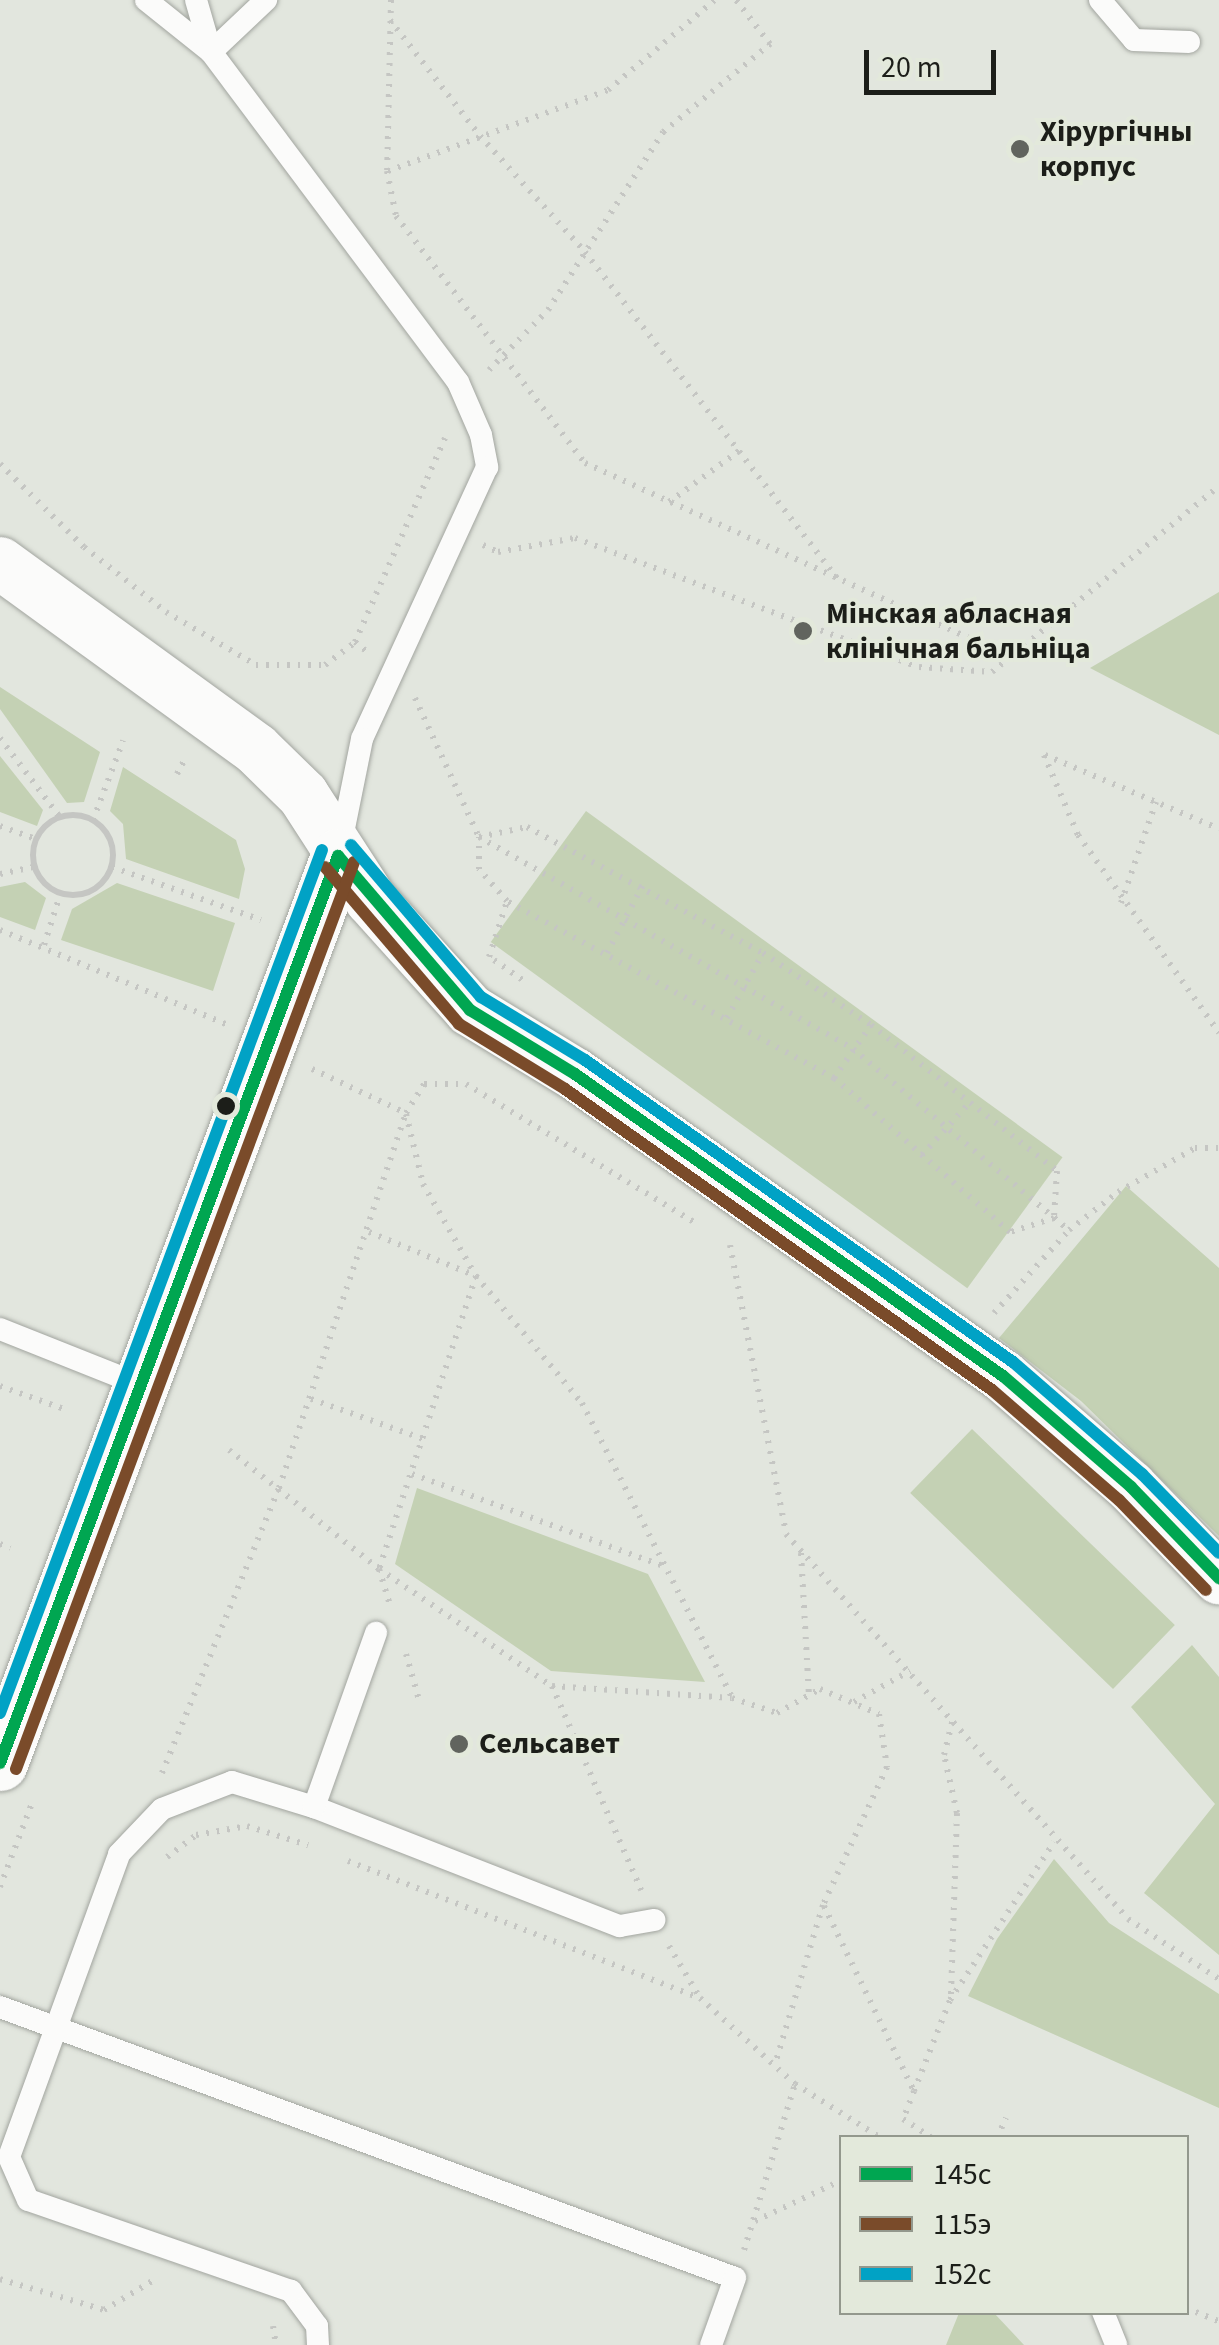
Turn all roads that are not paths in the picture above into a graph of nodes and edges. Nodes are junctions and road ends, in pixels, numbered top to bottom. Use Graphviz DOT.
graph roads {
  1 [pos="146,0"];
  2 [pos="196,0"];
  3 [pos="266,0"];
  4 [pos="1100,0"];
  5 [pos="1190,42"];
  6 [pos="211,52"];
  7 [pos="0,563"];
  8 [pos="338,856"];
  9 [pos="0,1330"];
  10 [pos="142,1385"];
  11 [pos="1219,1578"];
  12 [pos="386,1626"];
  13 [pos="0,1763"];
  14 [pos="314,1806"];
  15 [pos="654,1920"];
  16 [pos="0,2007"];
  17 [pos="55,2027"];
  18 [pos="1104,2315"];
  19 [pos="318,2345"];
  20 [pos="711,2345"];
  21 [pos="1116,2345"];
  1 -- 6 [label="lane"];
  2 -- 6 [label="lane"];
  3 -- 6 [label="lane"];
  4 -- 5 [label="lane"];
  6 -- 8 [label="lane"];
  7 -- 8 [label="street"];
  8 -- 10 [label="main road"];
  8 -- 11 [label="street"];
  9 -- 10 [label="lane"];
  10 -- 13 [label="main road"];
  12 -- 14 [label="lane"];
  14 -- 15 [label="lane"];
  14 -- 17 [label="lane"];
  16 -- 17 [label="lane"];
  17 -- 19 [label="lane"];
  17 -- 20 [label="lane"];
  18 -- 21 [label="lane"];
}
